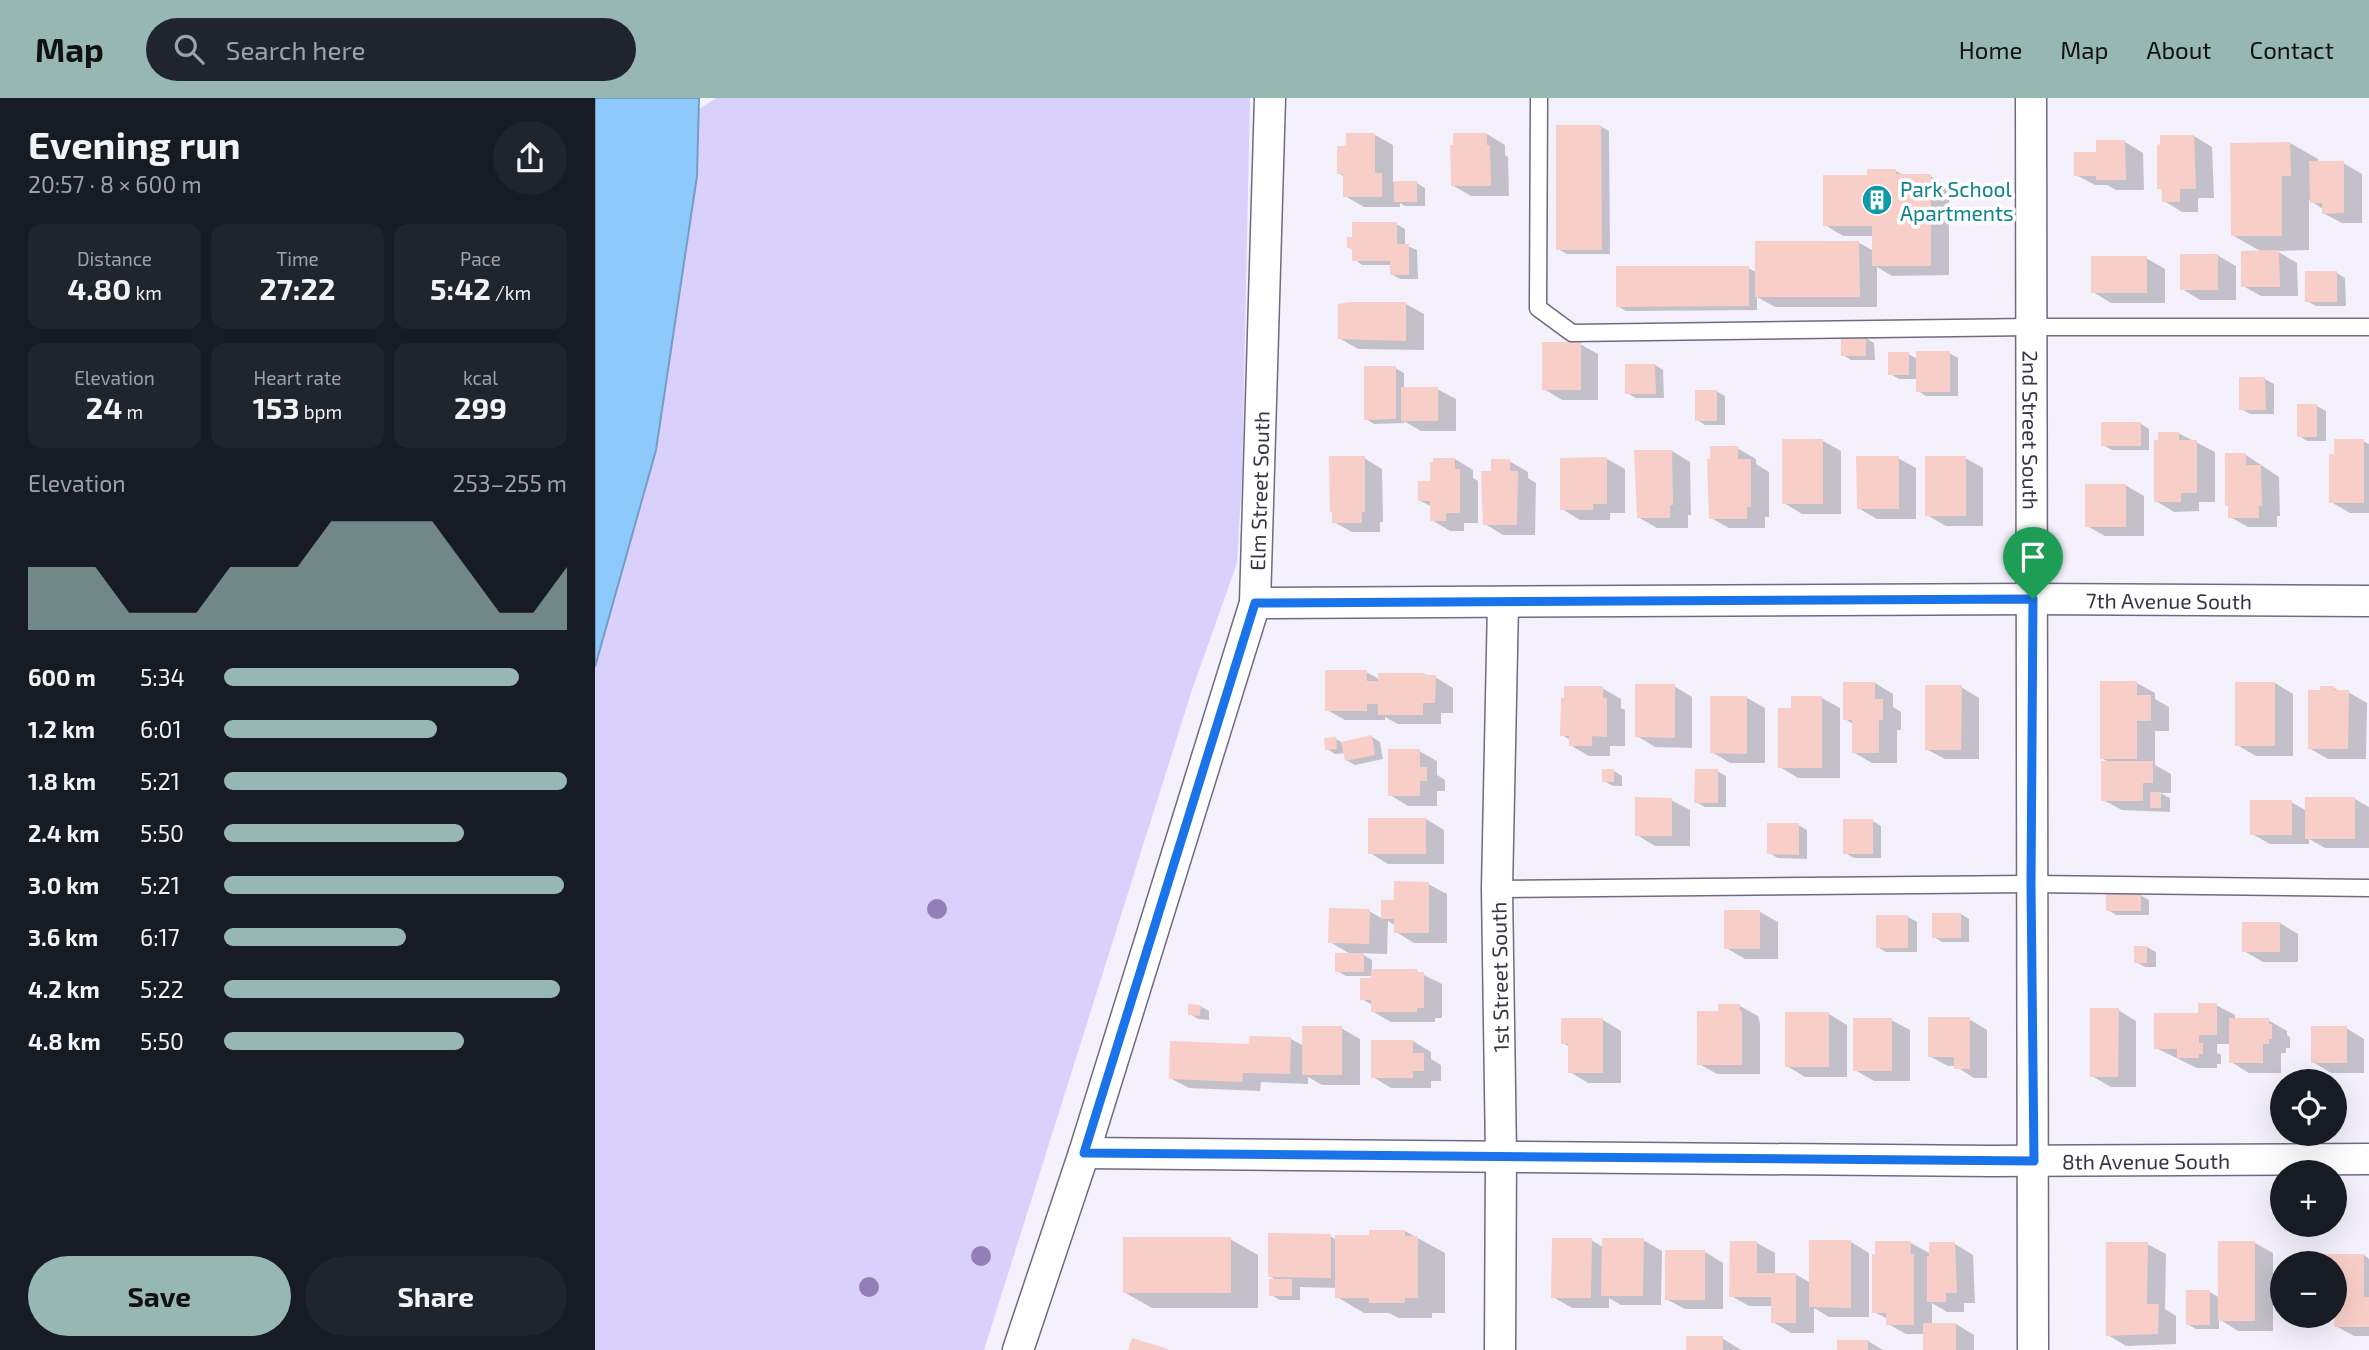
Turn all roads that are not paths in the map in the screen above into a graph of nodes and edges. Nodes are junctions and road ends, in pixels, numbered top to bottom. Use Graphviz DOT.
graph roads {
  1 [pos="1270,98"];
  2 [pos="1539,98"];
  3 [pos="2031,98"];
  4 [pos="2031,327"];
  5 [pos="2369,327"];
  6 [pos="2033,599"];
  7 [pos="2369,601"];
  8 [pos="1255,603"];
  9 [pos="1503,603"];
  10 [pos="2031,884"];
  11 [pos="2369,888"];
  12 [pos="1497,889"];
  13 [pos="1084,1153"];
  14 [pos="1501,1156"];
  15 [pos="2369,1159"];
  16 [pos="2034,1161"];
  17 [pos="1019,1350"];
  18 [pos="1500,1350"];
  19 [pos="2033,1350"];
  1 -- 8 [label="street, Elm Street South"];
  2 -- 4 [label="lane"];
  3 -- 4 [label="street, 2nd Street South"];
  4 -- 5 [label="lane"];
  4 -- 6 [label="street, 2nd Street South"];
  6 -- 7 [label="street, 7th Avenue South"];
  6 -- 9 [label="street, 7th Avenue South"];
  6 -- 10 [label="street, 2nd Street South"];
  8 -- 9 [label="street, 7th Avenue South"];
  8 -- 13 [label="street, Elm Street South"];
  9 -- 12 [label="street, 1st Street South"];
  10 -- 11 [label="lane"];
  10 -- 12 [label="lane"];
  10 -- 16 [label="street, 2nd Street South"];
  12 -- 14 [label="street, 1st Street South"];
  13 -- 14 [label="street, 8th Avenue South"];
  13 -- 17 [label="street, Elm Street South"];
  14 -- 16 [label="street, 8th Avenue South"];
  14 -- 18 [label="street, 1st Street South"];
  15 -- 16 [label="street, 8th Avenue South"];
  16 -- 19 [label="street, 2nd Street South"];
}
